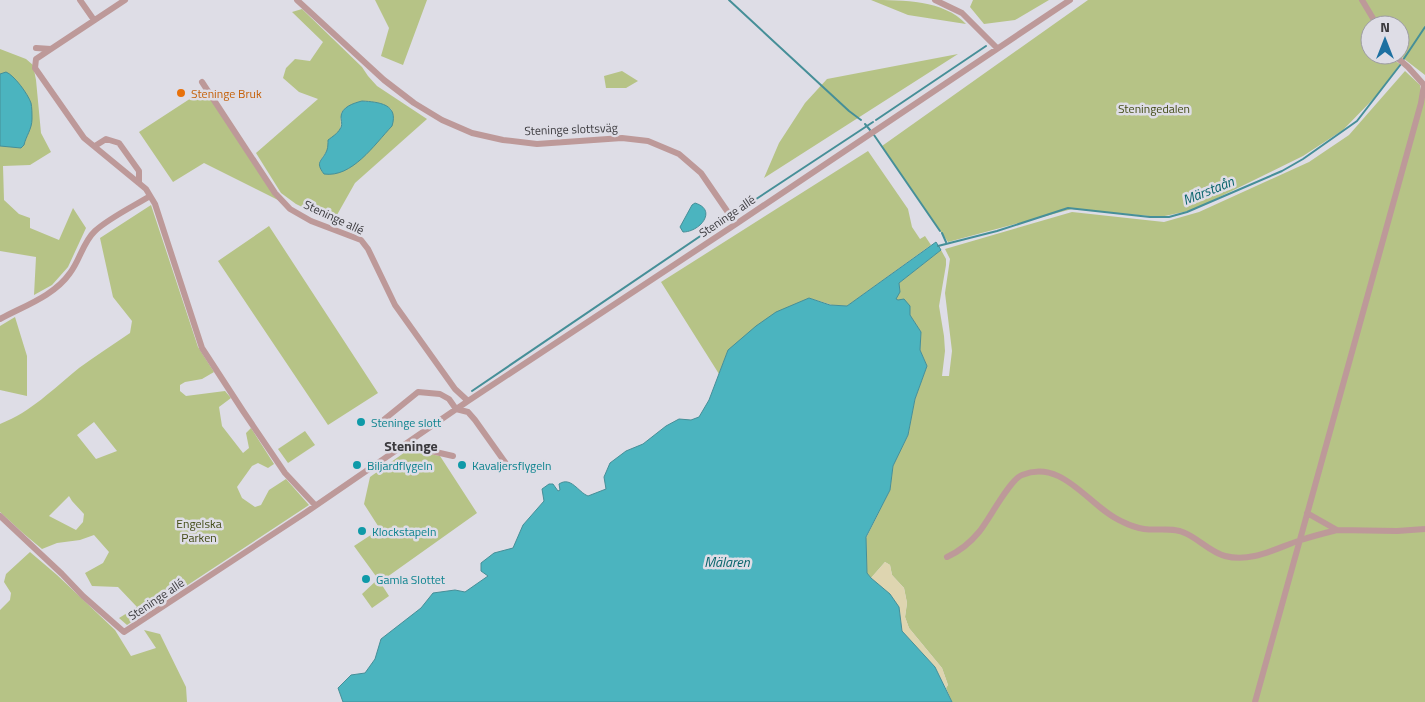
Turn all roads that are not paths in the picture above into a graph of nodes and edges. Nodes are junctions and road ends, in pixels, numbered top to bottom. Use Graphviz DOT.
graph roads {
  1 [pos="80,0"];
  2 [pos="126,0"];
  3 [pos="297,0"];
  4 [pos="935,0"];
  5 [pos="1070,0"];
  6 [pos="1362,0"];
  7 [pos="1371,15"];
  8 [pos="94,20"];
  9 [pos="36,48"];
  10 [pos="997,48"];
  11 [pos="51,49"];
  12 [pos="1406,65"];
  13 [pos="202,82"];
  14 [pos="1424,84"];
  15 [pos="95,146"];
  16 [pos="139,183"];
  17 [pos="150,196"];
  18 [pos="736,224"];
  19 [pos="0,319"];
  20 [pos="468,401"];
  21 [pos="456,409"];
  22 [pos="380,422"];
  23 [pos="405,445"];
  24 [pos="453,456"];
  25 [pos="507,465"];
  26 [pos="316,505"];
  27 [pos="1307,513"];
  28 [pos="0,516"];
  29 [pos="1425,529"];
  30 [pos="1338,530"];
  31 [pos="1300,540"];
  32 [pos="947,557"];
  33 [pos="1255,702"];
  1 -- 8 [label="street"];
  2 -- 8 [label="street"];
  3 -- 18 [label="street, Steninge slottsväg"];
  4 -- 10 [label="street"];
  5 -- 10 [label="street, Steninge allé"];
  6 -- 7 [label="street"];
  8 -- 11 [label="street"];
  9 -- 11 [label="street"];
  10 -- 18 [label="street, Steninge allé"];
  11 -- 15 [label="street"];
  12 -- 14 [label="street"];
  13 -- 20 [label="street, Steninge allé"];
  14 -- 27 [label="street"];
  15 -- 16 [label="street"];
  15 -- 16 [label="street"];
  16 -- 17 [label="street"];
  17 -- 19 [label="street"];
  17 -- 26 [label="street"];
  18 -- 20 [label="street, Steninge allé"];
  20 -- 21 [label="street, Steninge allé"];
  21 -- 22 [label="street"];
  21 -- 23 [label="street, Steninge allé"];
  21 -- 25 [label="street"];
  23 -- 24 [label="street"];
  23 -- 26 [label="street, Steninge allé"];
  26 -- 28 [label="street, Steninge allé"];
  27 -- 30 [label="street"];
  27 -- 31 [label="street"];
  29 -- 30 [label="street"];
  30 -- 31 [label="street"];
  31 -- 32 [label="street"];
  31 -- 33 [label="street"];
}
